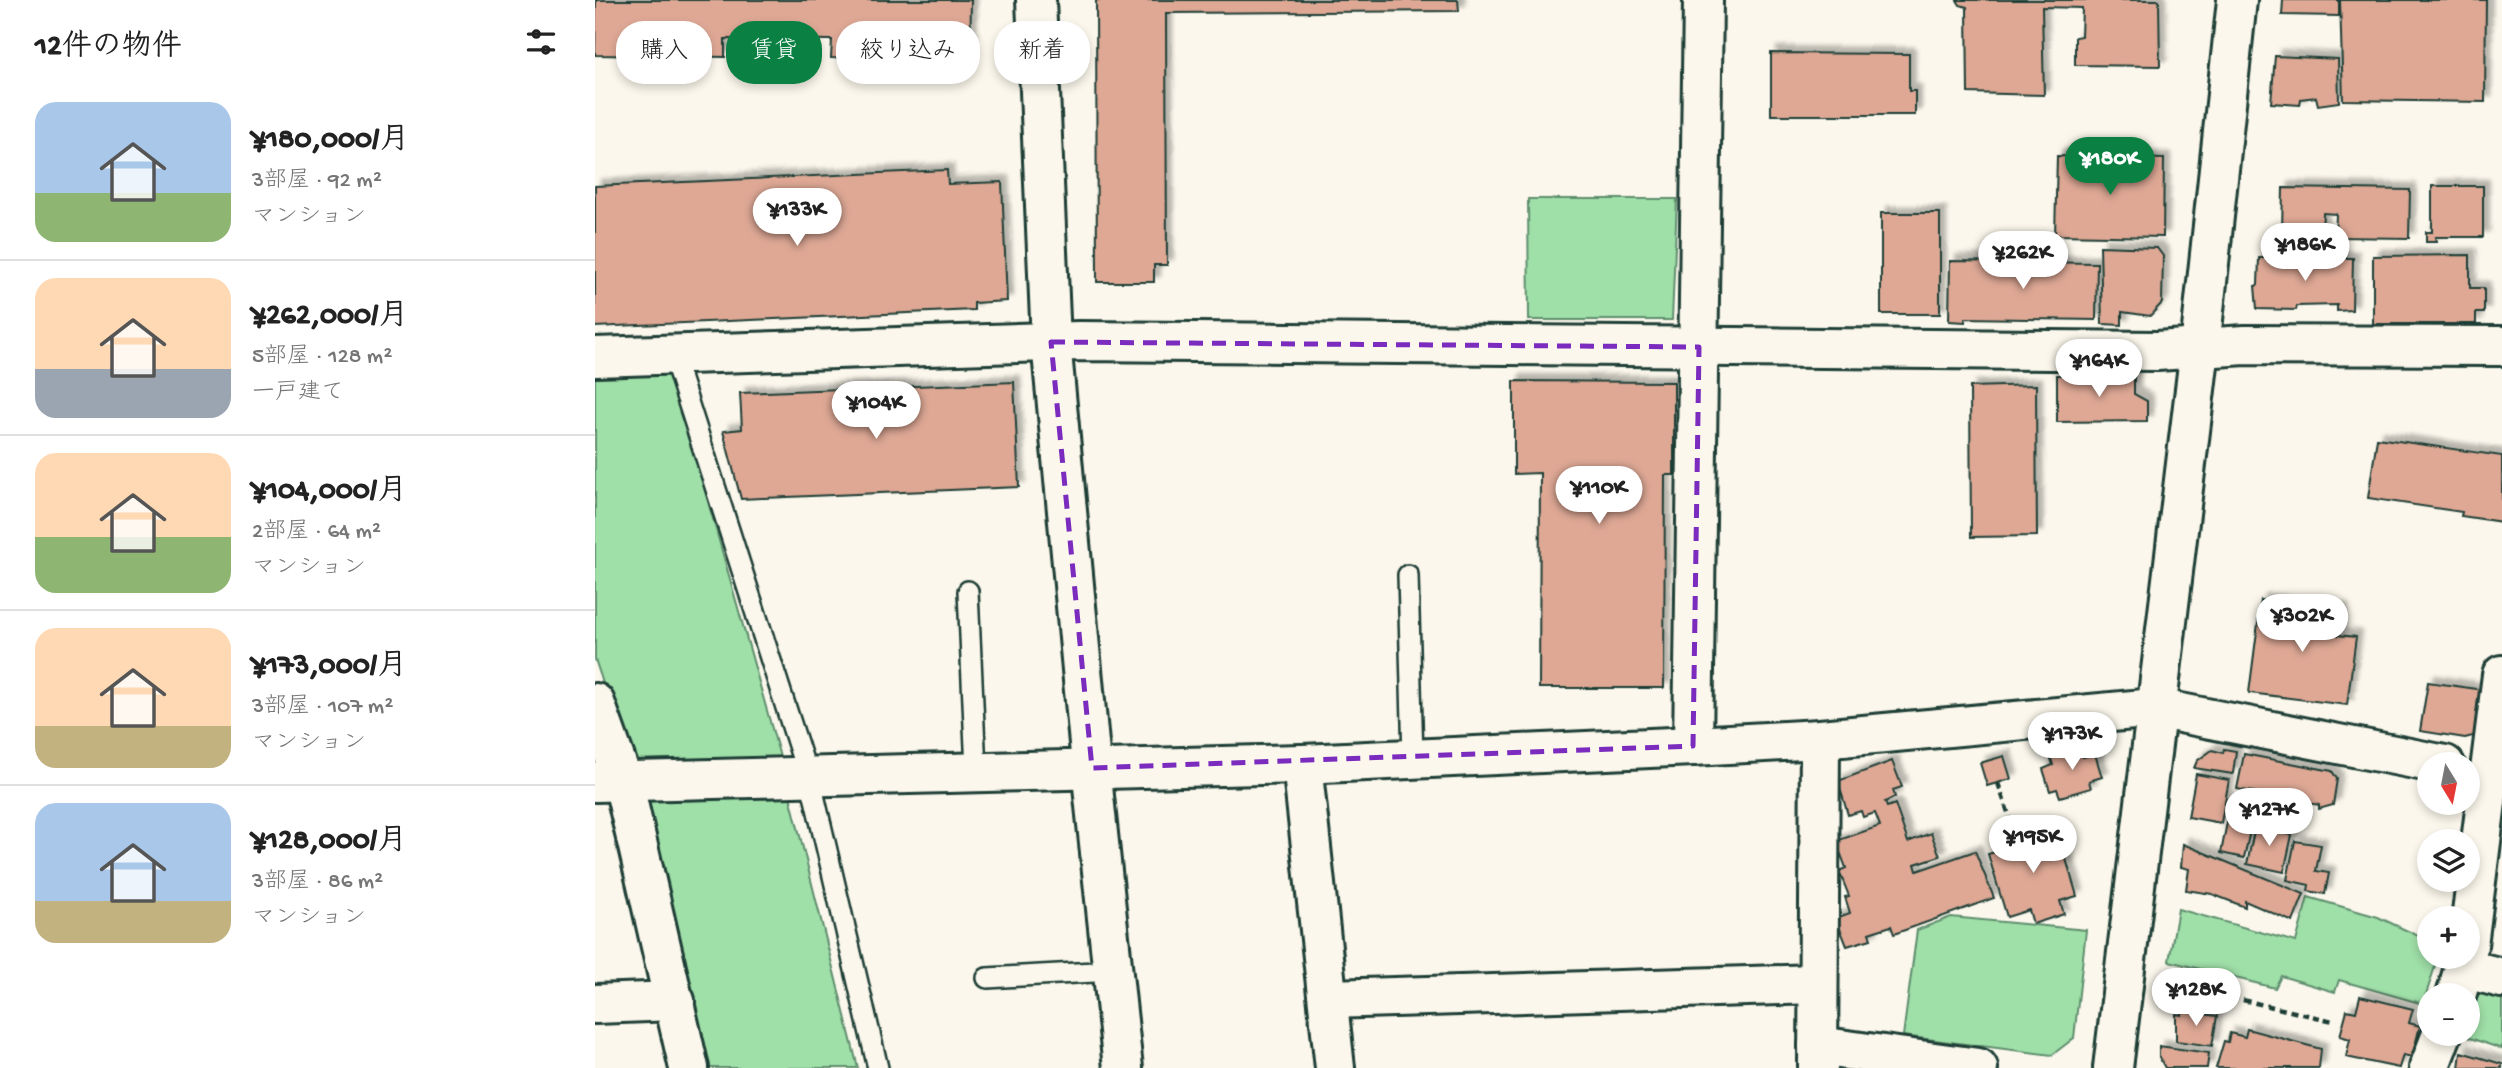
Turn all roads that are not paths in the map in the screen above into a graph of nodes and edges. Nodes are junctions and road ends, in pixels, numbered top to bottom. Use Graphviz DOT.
graph roads {
  1 [pos="1036,0"];
  2 [pos="1703,0"];
  3 [pos="2237,0"];
  4 [pos="1051,342"];
  5 [pos="2502,346"];
  6 [pos="1699,347"];
  7 [pos="2200,348"];
  8 [pos="673,355"];
  9 [pos="595,358"];
  10 [pos="1408,575"];
  11 [pos="968,591"];
  12 [pos="2502,675"];
  13 [pos="595,703"];
  14 [pos="2155,708"];
  15 [pos="1820,739"];
  16 [pos="1693,746"];
  17 [pos="1413,759"];
  18 [pos="2417,759"];
  19 [pos="1302,764"];
  20 [pos="1091,768"];
  21 [pos="976,771"];
  22 [pos="2487,773"];
  23 [pos="809,777"];
  24 [pos="609,781"];
  25 [pos="2471,906"];
  26 [pos="2464,969"];
  27 [pos="1112,971"];
  28 [pos="988,978"];
  29 [pos="2502,978"];
  30 [pos="1817,984"];
  31 [pos="1329,999"];
  32 [pos="675,1001"];
  33 [pos="595,1004"];
  34 [pos="2437,1046"];
  35 [pos="1818,1057"];
  36 [pos="689,1068"];
  37 [pos="878,1068"];
  38 [pos="1123,1068"];
  39 [pos="1335,1068"];
  40 [pos="1978,1068"];
  41 [pos="2113,1068"];
  42 [pos="2429,1068"];
  1 -- 4 [label="street"];
  2 -- 6 [label="street"];
  3 -- 7 [label="street"];
  4 -- 6 [label="street"];
  4 -- 8 [label="street"];
  4 -- 20 [label="street"];
  5 -- 7 [label="street"];
  6 -- 7 [label="street"];
  6 -- 16 [label="street"];
  7 -- 14 [label="street"];
  8 -- 9 [label="street"];
  8 -- 23 [label="lane"];
  10 -- 17 [label="lane"];
  11 -- 21 [label="lane"];
  12 -- 22 [label="street"];
  13 -- 24 [label="street"];
  14 -- 15 [label="street"];
  14 -- 18 [label="street"];
  14 -- 41 [label="street"];
  15 -- 16 [label="street"];
  15 -- 30 [label="street"];
  16 -- 17 [label="street"];
  17 -- 19 [label="street"];
  19 -- 20 [label="street"];
  19 -- 31 [label="street"];
  20 -- 21 [label="street"];
  20 -- 27 [label="street"];
  21 -- 23 [label="street"];
  22 -- 25 [label="street"];
  23 -- 24 [label="street"];
  23 -- 37 [label="lane"];
  24 -- 32 [label="street"];
  26 -- 29 [label="street"];
  27 -- 28 [label="lane"];
  27 -- 38 [label="street"];
  30 -- 31 [label="street"];
  30 -- 35 [label="street"];
  31 -- 39 [label="street"];
  32 -- 33 [label="street"];
  32 -- 36 [label="street"];
  34 -- 42 [label="street"];
  35 -- 40 [label="street"];
}
